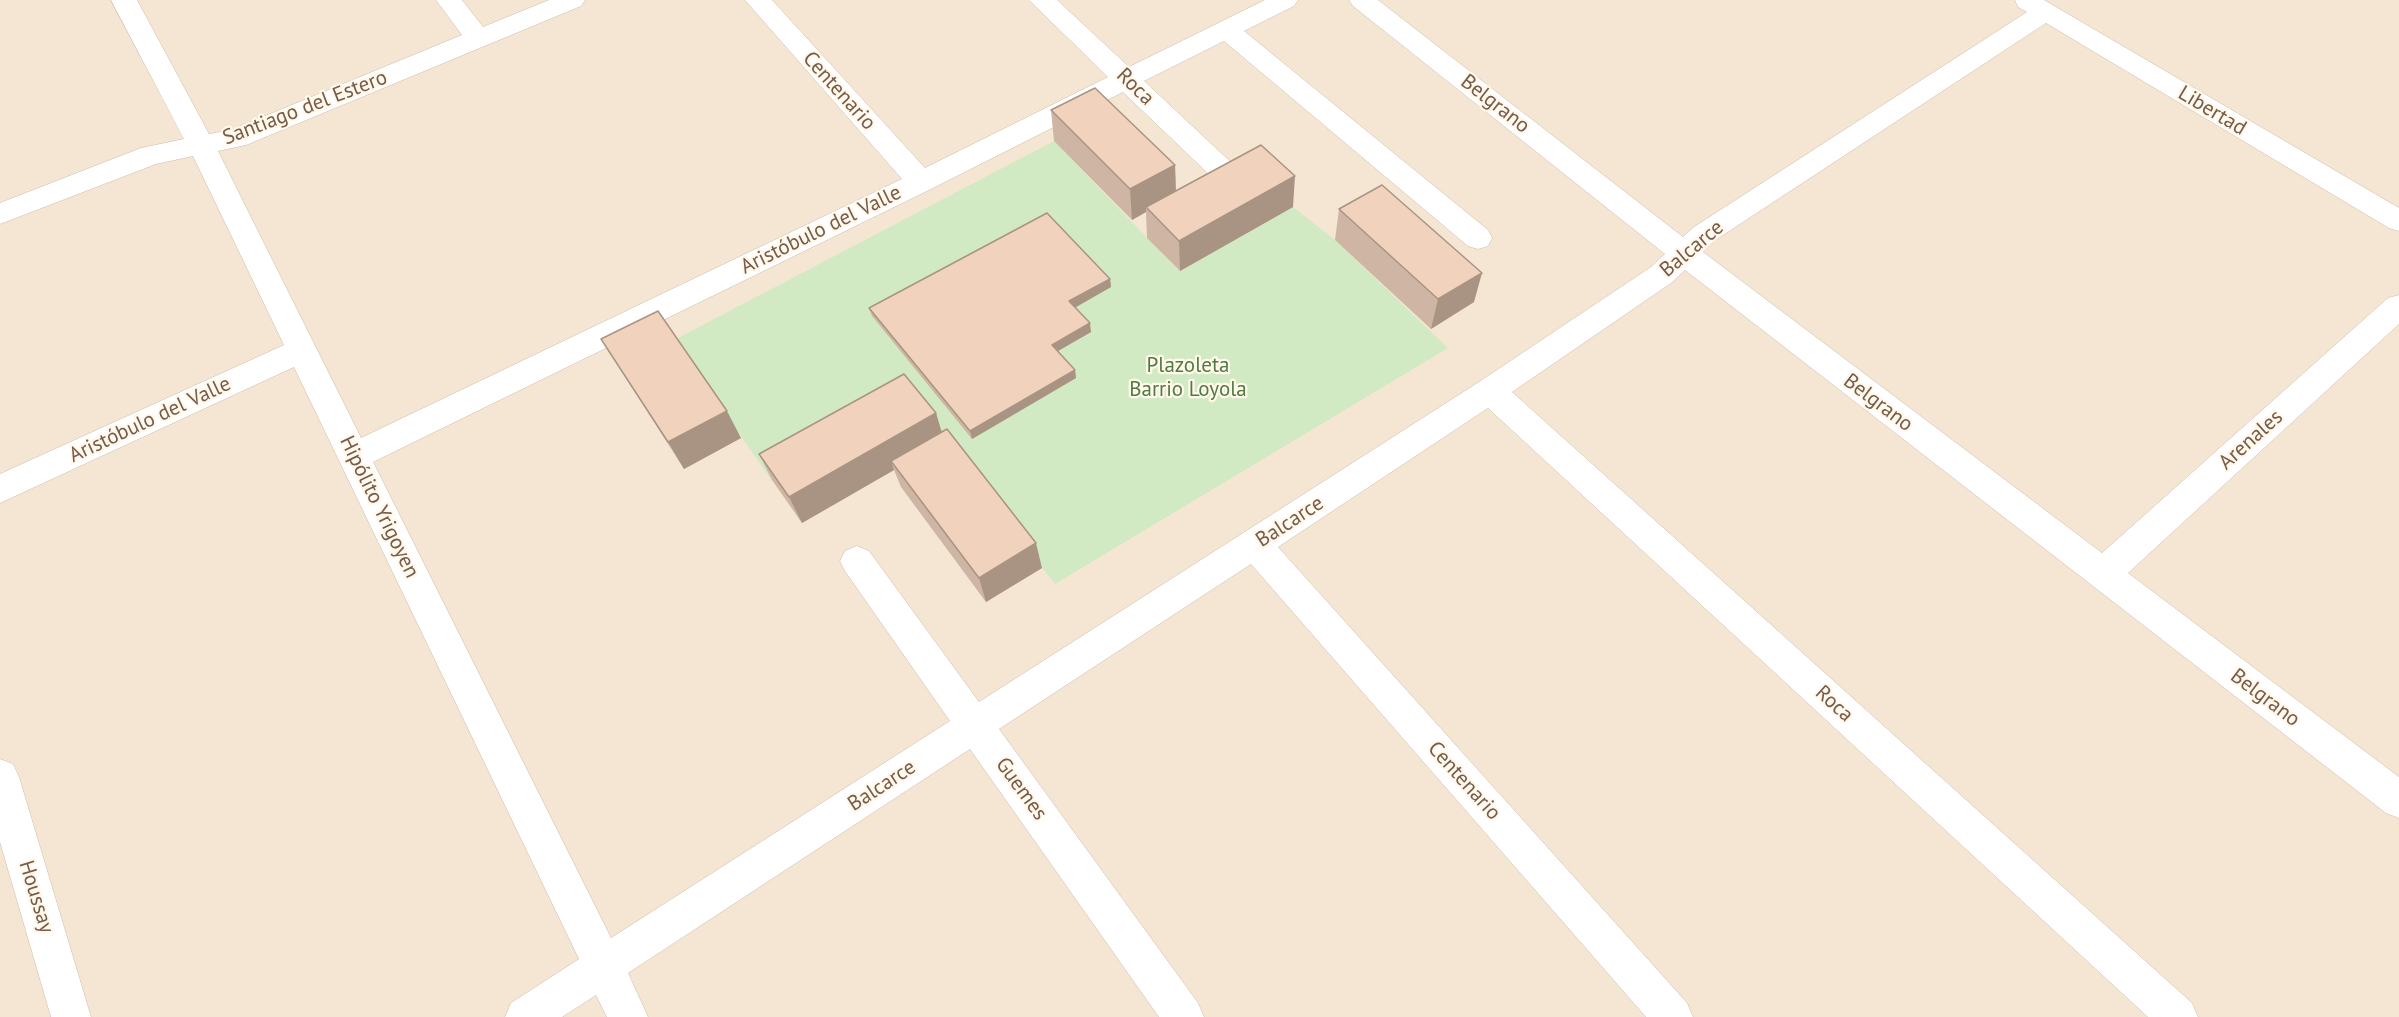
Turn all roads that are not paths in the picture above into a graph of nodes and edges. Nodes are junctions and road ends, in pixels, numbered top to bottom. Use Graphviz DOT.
graph roads {
  1 [pos="124,0"];
  2 [pos="449,0"];
  3 [pos="572,0"];
  4 [pos="758,0"];
  5 [pos="1042,0"];
  6 [pos="1285,0"];
  7 [pos="1362,0"];
  8 [pos="2035,6"];
  9 [pos="1226,29"];
  10 [pos="478,38"];
  11 [pos="1125,78"];
  12 [pos="202,146"];
  13 [pos="1227,175"];
  14 [pos="921,182"];
  15 [pos="0,214"];
  16 [pos="2398,220"];
  17 [pos="1478,238"];
  18 [pos="1685,254"];
  19 [pos="2399,306"];
  20 [pos="300,351"];
  21 [pos="1490,391"];
  22 [pos="354,456"];
  23 [pos="0,489"];
  24 [pos="1255,545"];
  25 [pos="858,561"];
  26 [pos="2103,574"];
  27 [pos="976,726"];
  28 [pos="0,777"];
  29 [pos="2399,800"];
  30 [pos="603,964"];
  31 [pos="72,1017"];
  32 [pos="525,1017"];
  33 [pos="628,1017"];
  34 [pos="1184,1017"];
  35 [pos="1673,1017"];
  36 [pos="2178,1017"];
  1 -- 12 [label="street, Hipólito Yrigoyen"];
  2 -- 10 [label="street"];
  3 -- 10 [label="street, Santiago del Estero"];
  4 -- 14 [label="street, Centenario"];
  5 -- 11 [label="street, Roca"];
  6 -- 9 [label="street, Aristóbulo del Valle"];
  7 -- 18 [label="street, Belgrano"];
  8 -- 16 [label="street, Libertad"];
  8 -- 18 [label="street, Balcarce"];
  9 -- 11 [label="street, Aristóbulo del Valle"];
  9 -- 17 [label="street"];
  10 -- 12 [label="street, Santiago del Estero"];
  11 -- 13 [label="street, Roca"];
  11 -- 14 [label="street, Aristóbulo del Valle"];
  12 -- 15 [label="street, Santiago del Estero"];
  12 -- 20 [label="street, Hipólito Yrigoyen"];
  14 -- 22 [label="street, Aristóbulo del Valle"];
  18 -- 21 [label="street, Balcarce"];
  18 -- 26 [label="street, Belgrano"];
  19 -- 26 [label="street, Arenales"];
  20 -- 22 [label="street, Hipólito Yrigoyen"];
  20 -- 23 [label="street, Aristóbulo del Valle"];
  21 -- 24 [label="street, Balcarce"];
  21 -- 36 [label="street, Roca"];
  22 -- 30 [label="street, Hipólito Yrigoyen"];
  24 -- 27 [label="street, Balcarce"];
  24 -- 35 [label="street, Centenario"];
  25 -- 27 [label="street, Guemes"];
  26 -- 29 [label="street, Belgrano"];
  27 -- 30 [label="street, Balcarce"];
  27 -- 34 [label="street, Guemes"];
  28 -- 31 [label="street, Houssay"];
  30 -- 32 [label="street, Balcarce"];
  30 -- 33 [label="street, Hipólito Yrigoyen"];
}
